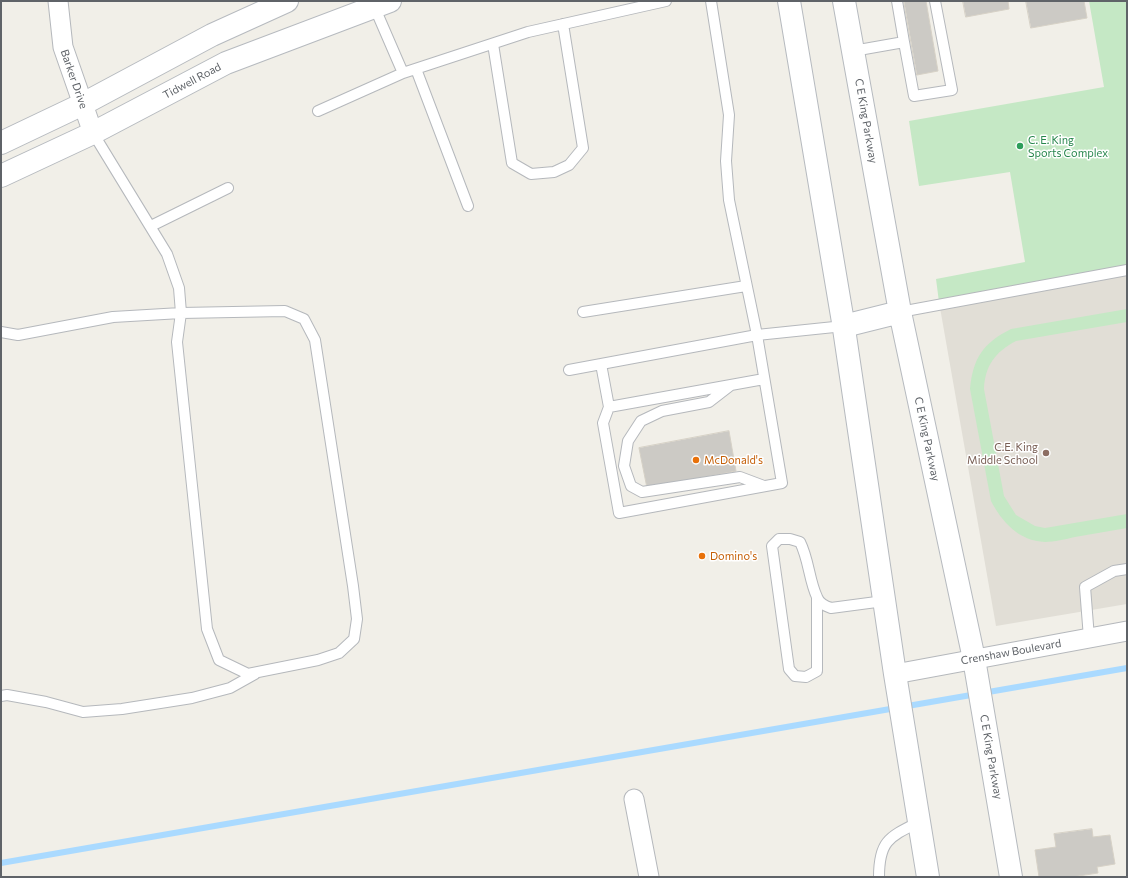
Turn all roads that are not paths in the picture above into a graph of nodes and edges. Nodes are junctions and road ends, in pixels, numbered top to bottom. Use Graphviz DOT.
graph roads {
  1 [pos="58,1"];
  2 [pos="287,1"];
  3 [pos="666,1"];
  4 [pos="712,1"];
  5 [pos="788,1"];
  6 [pos="844,1"];
  7 [pos="897,1"];
  8 [pos="935,1"];
  9 [pos="378,3"];
  10 [pos="563,24"];
  11 [pos="904,42"];
  12 [pos="493,44"];
  13 [pos="853,51"];
  14 [pos="416,69"];
  15 [pos="404,73"];
  16 [pos="83,104"];
  17 [pos="318,111"];
  18 [pos="93,133"];
  19 [pos="1,143"];
  20 [pos="1,176"];
  21 [pos="228,188"];
  22 [pos="468,206"];
  23 [pos="151,226"];
  24 [pos="1127,270"];
  25 [pos="746,286"];
  26 [pos="583,312"];
  27 [pos="900,312"];
  28 [pos="181,313"];
  29 [pos="844,326"];
  30 [pos="1,332"];
  31 [pos="757,336"];
  32 [pos="601,364"];
  33 [pos="569,370"];
  34 [pos="764,379"];
  35 [pos="731,385"];
  36 [pos="609,407"];
  37 [pos="765,486"];
  38 [pos="1127,569"];
  39 [pos="817,598"];
  40 [pos="884,601"];
  41 [pos="1127,631"];
  42 [pos="1089,638"];
  43 [pos="974,659"];
  44 [pos="259,672"];
  45 [pos="895,674"];
  46 [pos="1,696"];
  47 [pos="634,799"];
  48 [pos="919,822"];
  49 [pos="649,877"];
  50 [pos="879,877"];
  51 [pos="928,877"];
  52 [pos="1011,877"];
  1 -- 16 [label="street, Barker Drive"];
  2 -- 16 [label="main road"];
  3 -- 10 [label="lane"];
  4 -- 25 [label="lane"];
  5 -- 29 [label="main road"];
  6 -- 13 [label="main road, C E King Parkway"];
  7 -- 11 [label="lane"];
  8 -- 11 [label="lane"];
  9 -- 15 [label="lane"];
  9 -- 18 [label="main road, Tidwell Road"];
  10 -- 12 [label="lane"];
  10 -- 12 [label="lane"];
  11 -- 13 [label="lane"];
  12 -- 14 [label="lane"];
  13 -- 27 [label="main road, C E King Parkway"];
  14 -- 15 [label="lane"];
  14 -- 22 [label="lane"];
  15 -- 17 [label="lane"];
  16 -- 18 [label="street, Barker Drive"];
  16 -- 19 [label="main road"];
  18 -- 20 [label="main road, Tidwell Road"];
  18 -- 23 [label="lane"];
  21 -- 23 [label="lane"];
  23 -- 28 [label="lane"];
  24 -- 27 [label="lane"];
  25 -- 26 [label="lane"];
  25 -- 31 [label="lane"];
  27 -- 29 [label="main road"];
  27 -- 43 [label="main road, C E King Parkway"];
  28 -- 30 [label="lane"];
  28 -- 44 [label="lane"];
  28 -- 44 [label="lane"];
  29 -- 31 [label="lane"];
  29 -- 40 [label="main road"];
  31 -- 32 [label="lane"];
  31 -- 34 [label="lane"];
  32 -- 33 [label="lane"];
  32 -- 36 [label="lane"];
  34 -- 35 [label="lane"];
  34 -- 37 [label="lane"];
  35 -- 36 [label="lane"];
  35 -- 37 [label="lane"];
  36 -- 37 [label="lane"];
  38 -- 42 [label="lane"];
  39 -- 39 [label="lane"];
  39 -- 40 [label="lane"];
  40 -- 45 [label="main road"];
  41 -- 42 [label="street, Crenshaw Boulevard"];
  42 -- 43 [label="street, Crenshaw Boulevard"];
  43 -- 45 [label="street, Crenshaw Boulevard"];
  43 -- 52 [label="main road, C E King Parkway"];
  44 -- 46 [label="lane"];
  45 -- 48 [label="main road"];
  47 -- 49 [label="street"];
  48 -- 50 [label="lane"];
  48 -- 51 [label="main road"];
}
